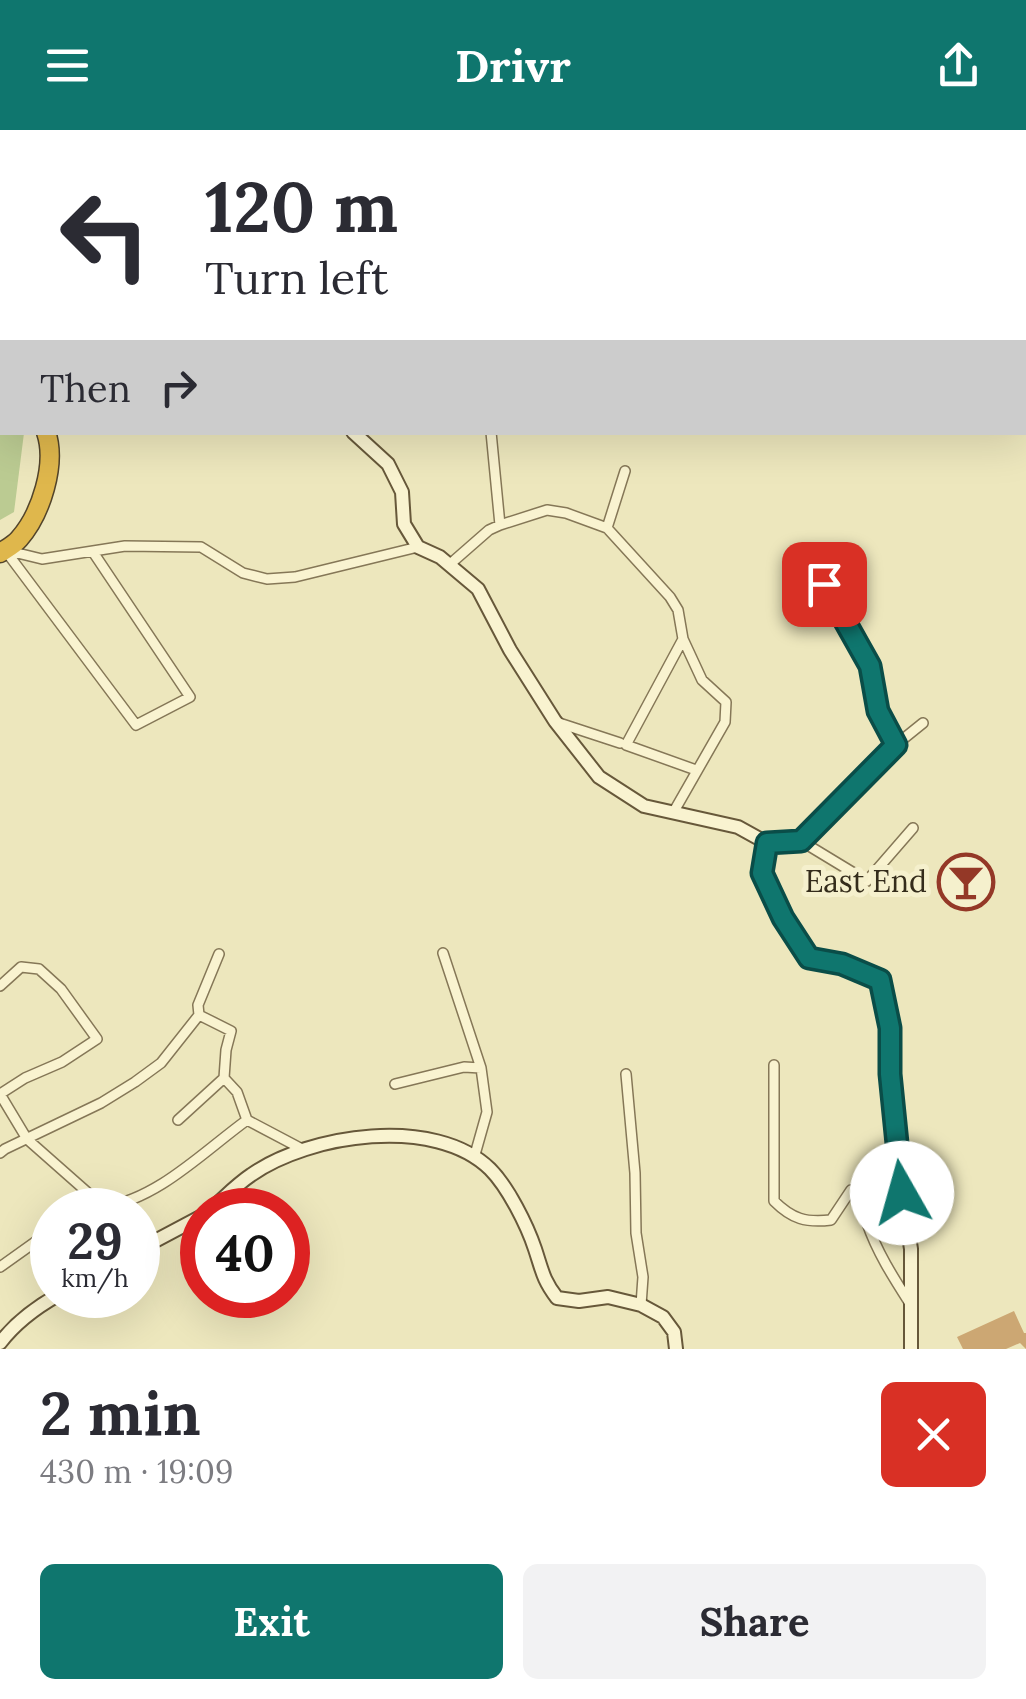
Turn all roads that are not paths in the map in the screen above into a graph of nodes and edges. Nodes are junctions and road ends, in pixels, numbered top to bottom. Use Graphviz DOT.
graph roads {
  1 [pos="47,435"];
  2 [pos="356,435"];
  3 [pos="491,435"];
  4 [pos="626,471"];
  5 [pos="500,524"];
  6 [pos="607,528"];
  7 [pos="418,547"];
  8 [pos="3,552"];
  9 [pos="93,552"];
  10 [pos="808,558"];
  11 [pos="449,565"];
  12 [pos="683,639"];
  13 [pos="555,721"];
  14 [pos="923,722"];
  15 [pos="620,742"];
  16 [pos="896,745"];
  17 [pos="696,770"];
  18 [pos="673,813"];
  19 [pos="914,828"];
  20 [pos="801,841"];
  21 [pos="767,843"];
  22 [pos="443,953"];
  23 [pos="219,954"];
  24 [pos="0,986"];
  25 [pos="199,1014"];
  26 [pos="774,1066"];
  27 [pos="480,1068"];
  28 [pos="626,1074"];
  29 [pos="224,1078"];
  30 [pos="395,1084"];
  31 [pos="0,1094"];
  32 [pos="178,1120"];
  33 [pos="248,1120"];
  34 [pos="27,1139"];
  35 [pos="302,1150"];
  36 [pos="0,1154"];
  37 [pos="474,1158"];
  38 [pos="81,1188"];
  39 [pos="150,1188"];
  40 [pos="236,1188"];
  41 [pos="30,1246"];
  42 [pos="0,1267"];
  43 [pos="911,1304"];
  44 [pos="641,1306"];
  45 [pos="30,1312"];
  46 [pos="3,1333"];
  47 [pos="676,1349"];
  48 [pos="911,1349"];
  1 -- 8 [label="highway"];
  2 -- 7 [label="street"];
  3 -- 5 [label="street"];
  4 -- 6 [label="street"];
  5 -- 6 [label="street"];
  5 -- 11 [label="street"];
  6 -- 12 [label="street"];
  7 -- 9 [label="street"];
  7 -- 11 [label="street"];
  8 -- 9 [label="street"];
  8 -- 9 [label="street"];
  10 -- 16 [label="street"];
  11 -- 13 [label="street"];
  12 -- 17 [label="street"];
  12 -- 17 [label="street"];
  13 -- 15 [label="street"];
  13 -- 18 [label="street"];
  14 -- 16 [label="street"];
  16 -- 20 [label="street"];
  17 -- 18 [label="street"];
  18 -- 21 [label="street"];
  19 -- 20 [label="street"];
  20 -- 21 [label="street"];
  21 -- 43 [label="street"];
  22 -- 27 [label="street"];
  23 -- 25 [label="street"];
  24 -- 31 [label="street"];
  25 -- 29 [label="street"];
  25 -- 34 [label="street"];
  26 -- 43 [label="street"];
  27 -- 30 [label="street"];
  27 -- 37 [label="street"];
  28 -- 44 [label="street"];
  29 -- 32 [label="street"];
  29 -- 33 [label="street"];
  31 -- 34 [label="street"];
  33 -- 35 [label="street"];
  33 -- 39 [label="street"];
  34 -- 36 [label="street"];
  34 -- 38 [label="street"];
  35 -- 37 [label="street"];
  35 -- 40 [label="street"];
  37 -- 44 [label="street"];
  41 -- 42 [label="street"];
  43 -- 48 [label="street"];
  44 -- 47 [label="street"];
  45 -- 46 [label="street"];
}
